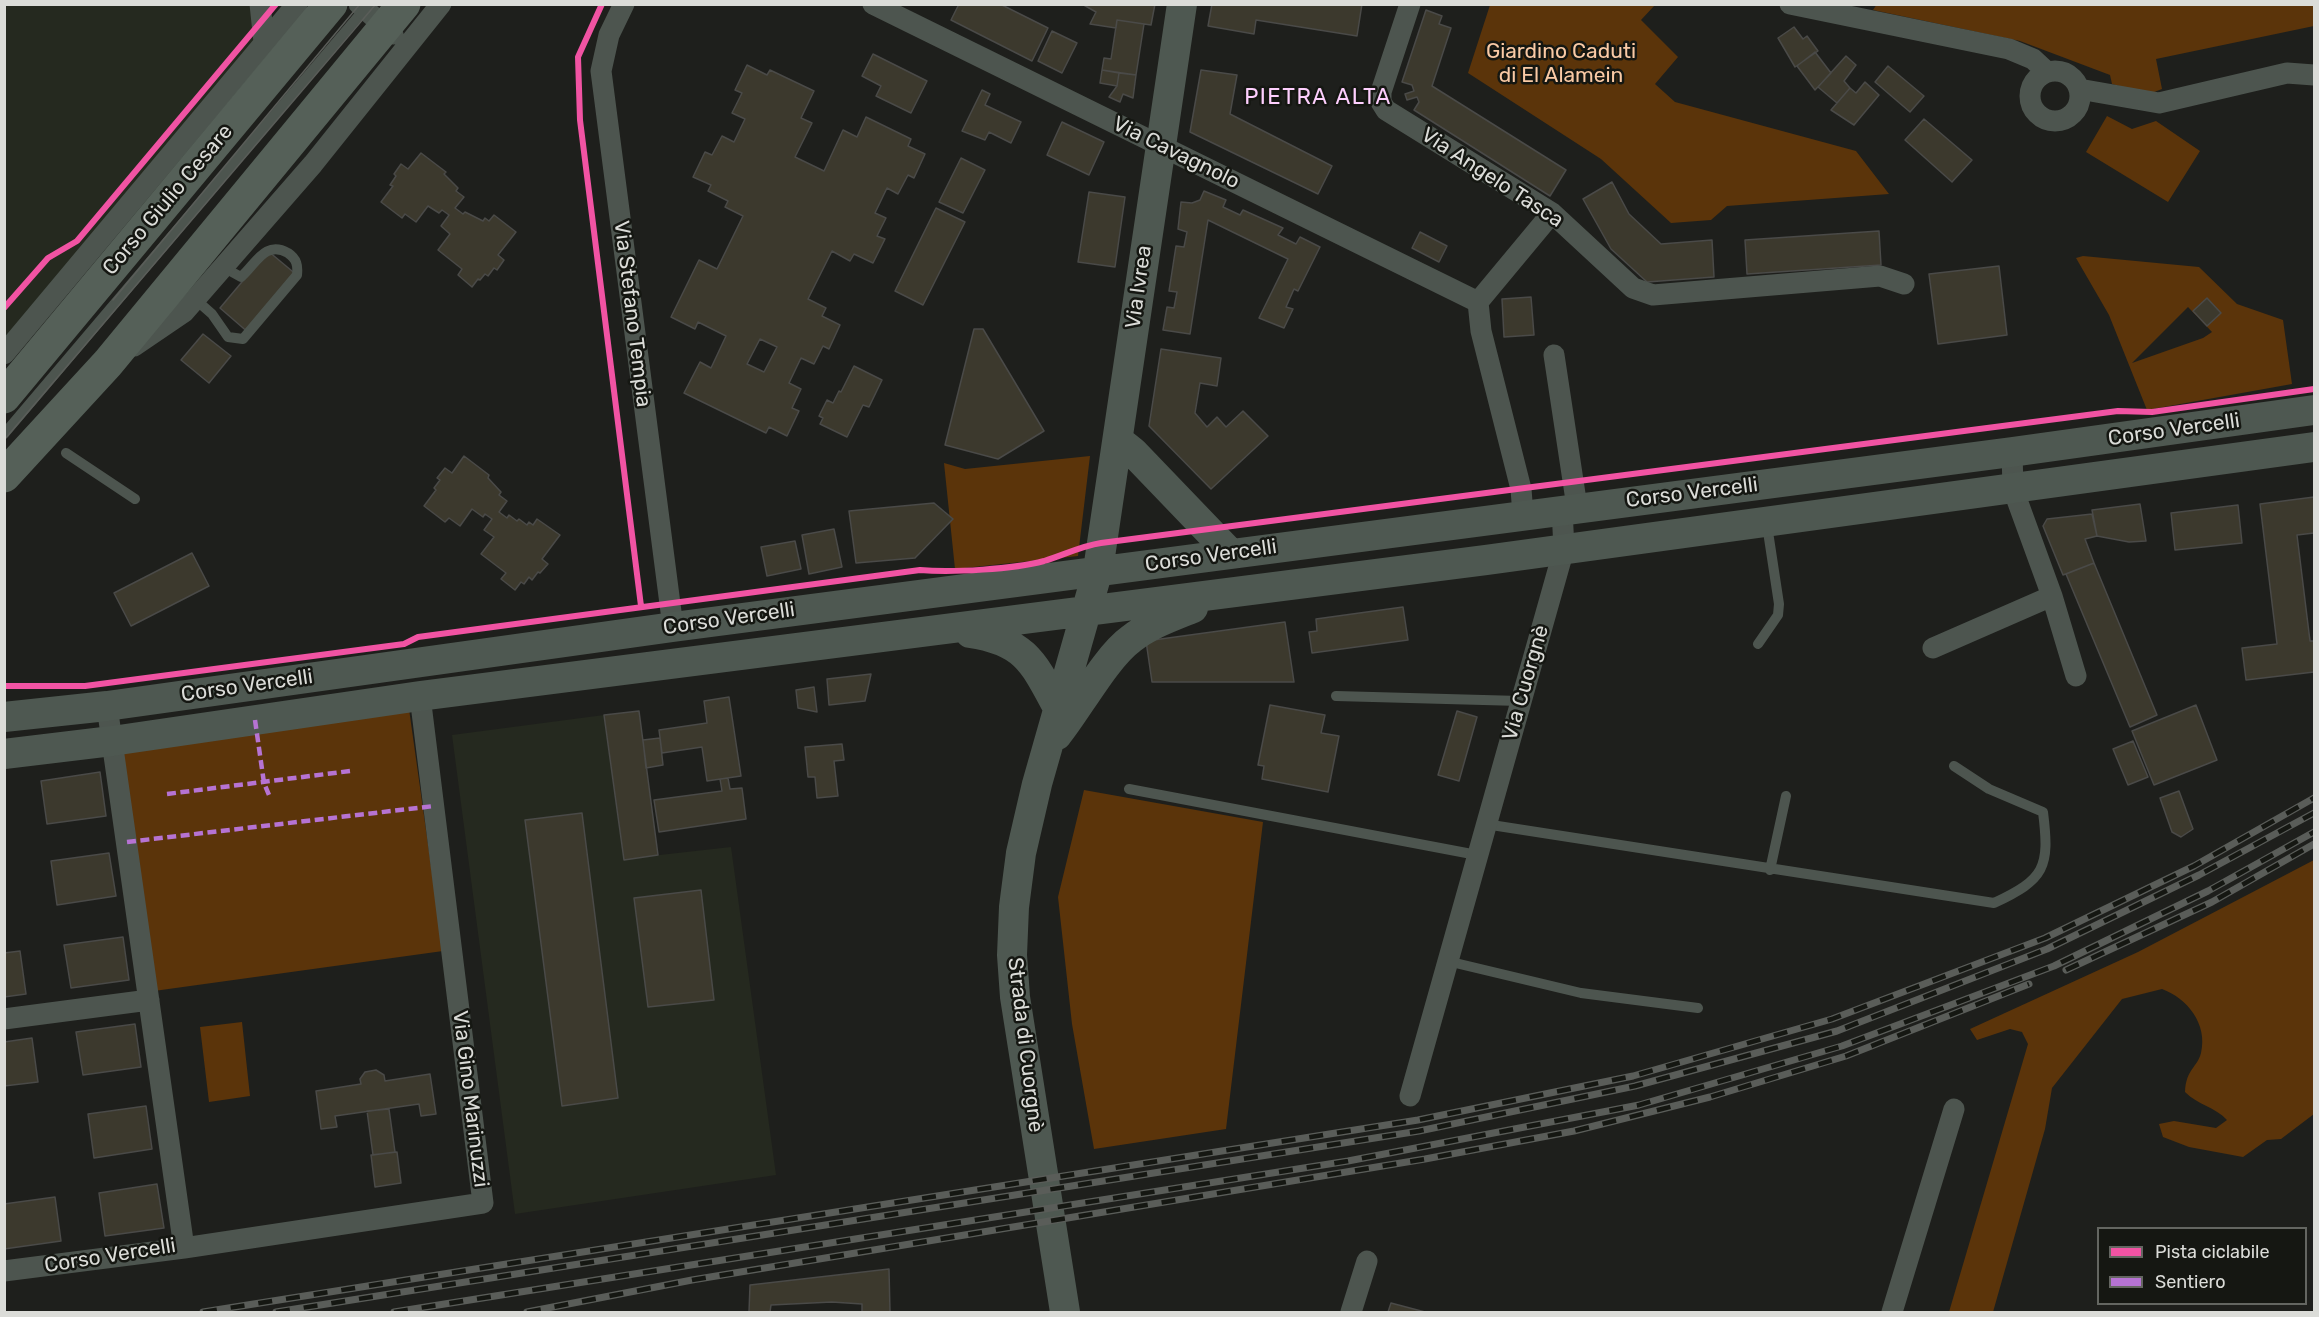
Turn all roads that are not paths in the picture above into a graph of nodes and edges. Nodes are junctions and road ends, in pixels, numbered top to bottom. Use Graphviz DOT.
graph roads {
  1 [pos="260,4"];
  2 [pos="297,4"];
  3 [pos="441,4"];
  4 [pos="624,4"];
  5 [pos="873,4"];
  6 [pos="1182,4"];
  7 [pos="1410,4"];
  8 [pos="1790,4"];
  9 [pos="375,13"];
  10 [pos="264,42"];
  11 [pos="2314,75"];
  12 [pos="2040,78"];
  13 [pos="2079,89"];
  14 [pos="1159,145"];
  15 [pos="1552,213"];
  16 [pos="223,267"];
  17 [pos="1904,284"];
  18 [pos="195,299"];
  19 [pos="1478,302"];
  20 [pos="4,354"];
  21 [pos="1554,355"];
  22 [pos="108,363"];
  23 [pos="4,397"];
  24 [pos="2314,410"];
  25 [pos="4,434"];
  26 [pos="1118,440"];
  27 [pos="2314,447"];
  28 [pos="2012,452"];
  29 [pos="66,453"];
  30 [pos="4,476"];
  31 [pos="2013,489"];
  32 [pos="135,499"];
  33 [pos="1570,508"];
  34 [pos="1523,515"];
  35 [pos="1767,522"];
  36 [pos="1564,549"];
  37 [pos="1230,553"];
  38 [pos="1098,570"];
  39 [pos="1236,590"];
  40 [pos="2052,596"];
  41 [pos="1086,612"];
  42 [pos="673,627"];
  43 [pos="946,629"];
  44 [pos="1758,644"];
  45 [pos="1933,648"];
  46 [pos="2076,675"];
  47 [pos="420,696"];
  48 [pos="1336,696"];
  49 [pos="1520,701"];
  50 [pos="107,706"];
  51 [pos="1058,708"];
  52 [pos="4,717"];
  53 [pos="112,741"];
  54 [pos="1048,747"];
  55 [pos="4,754"];
  56 [pos="1954,766"];
  57 [pos="1129,789"];
  58 [pos="1786,796"];
  59 [pos="1485,824"];
  60 [pos="1477,855"];
  61 [pos="1770,870"];
  62 [pos="1447,961"];
  63 [pos="149,999"];
  64 [pos="1698,1008"];
  65 [pos="4,1019"];
  66 [pos="1410,1096"];
  67 [pos="1954,1109"];
  68 [pos="184,1248"];
  69 [pos="1367,1261"];
  70 [pos="4,1271"];
  71 [pos="1065,1312"];
  72 [pos="1351,1312"];
  73 [pos="1892,1312"];
  1 -- 10 [label="street"];
  2 -- 10 [label="street, Corso Giulio Cesare"];
  3 -- 9 [label="street, Corso Giulio Cesare"];
  4 -- 42 [label="street, Via Stefano Tempia"];
  5 -- 14 [label="street, Via Cavagnolo"];
  6 -- 14 [label="main road, Via Ivrea"];
  7 -- 15 [label="street, Via Angelo Tasca"];
  8 -- 12 [label="street"];
  9 -- 16 [label="street, Corso Giulio Cesare"];
  9 -- 22 [label="main road, Corso Giulio Cesare"];
  9 -- 23 [label="main road, Corso Giulio Cesare"];
  9 -- 25 [label="lane"];
  10 -- 20 [label="street, Corso Giulio Cesare"];
  11 -- 13 [label="street"];
  12 -- 13 [label="street"];
  12 -- 13 [label="street"];
  14 -- 19 [label="street, Via Cavagnolo"];
  14 -- 26 [label="main road, Via Ivrea"];
  15 -- 17 [label="street, Via Angelo Tasca"];
  15 -- 19 [label="street"];
  16 -- 18 [label="street, Corso Giulio Cesare"];
  16 -- 18 [label="lane"];
  18 -- 22 [label="street, Corso Giulio Cesare"];
  19 -- 34 [label="street"];
  21 -- 33 [label="street, Via Cuorgnè"];
  22 -- 30 [label="main road, Corso Giulio Cesare"];
  24 -- 28 [label="main road, Corso Vercelli"];
  26 -- 37 [label="main road"];
  26 -- 38 [label="main road, Via Ivrea"];
  27 -- 31 [label="main road, Corso Vercelli"];
  28 -- 31 [label="street"];
  28 -- 33 [label="main road, Corso Vercelli"];
  29 -- 32 [label="lane"];
  31 -- 35 [label="main road, Corso Vercelli"];
  31 -- 40 [label="street"];
  33 -- 34 [label="main road, Corso Vercelli"];
  33 -- 36 [label="street, Via Cuorgnè"];
  34 -- 37 [label="main road, Corso Vercelli"];
  35 -- 36 [label="main road, Corso Vercelli"];
  35 -- 44 [label="lane"];
  36 -- 39 [label="main road, Corso Vercelli"];
  36 -- 49 [label="street, Via Cuorgnè"];
  37 -- 38 [label="main road, Corso Vercelli"];
  38 -- 41 [label="main road, Strada di Cuorgnè"];
  38 -- 42 [label="main road, Corso Vercelli"];
  39 -- 41 [label="main road, Corso Vercelli"];
  39 -- 54 [label="main road"];
  40 -- 45 [label="street"];
  40 -- 46 [label="street"];
  41 -- 43 [label="main road, Corso Vercelli"];
  41 -- 51 [label="main road, Strada di Cuorgnè"];
  42 -- 50 [label="main road, Corso Vercelli"];
  43 -- 47 [label="main road, Corso Vercelli"];
  43 -- 51 [label="main road"];
  47 -- 53 [label="main road, Corso Vercelli"];
  47 -- 68 [label="street, Via Gino Marinuzzi"];
  48 -- 49 [label="lane"];
  49 -- 59 [label="street, Via Cuorgnè"];
  50 -- 52 [label="main road, Corso Vercelli"];
  50 -- 53 [label="street, Corso Vercelli"];
  51 -- 54 [label="main road, Strada di Cuorgnè"];
  53 -- 55 [label="main road, Corso Vercelli"];
  53 -- 63 [label="street, Corso Vercelli"];
  54 -- 71 [label="main road, Strada di Cuorgnè"];
  56 -- 61 [label="lane"];
  57 -- 60 [label="lane"];
  58 -- 61 [label="lane"];
  59 -- 60 [label="street, Via Cuorgnè"];
  59 -- 61 [label="lane"];
  60 -- 62 [label="street, Via Cuorgnè"];
  62 -- 64 [label="lane"];
  62 -- 66 [label="street, Via Cuorgnè"];
  63 -- 65 [label="street"];
  63 -- 68 [label="street, Corso Vercelli"];
  67 -- 73 [label="street"];
  68 -- 70 [label="street, Corso Vercelli"];
  69 -- 72 [label="street"];
}
